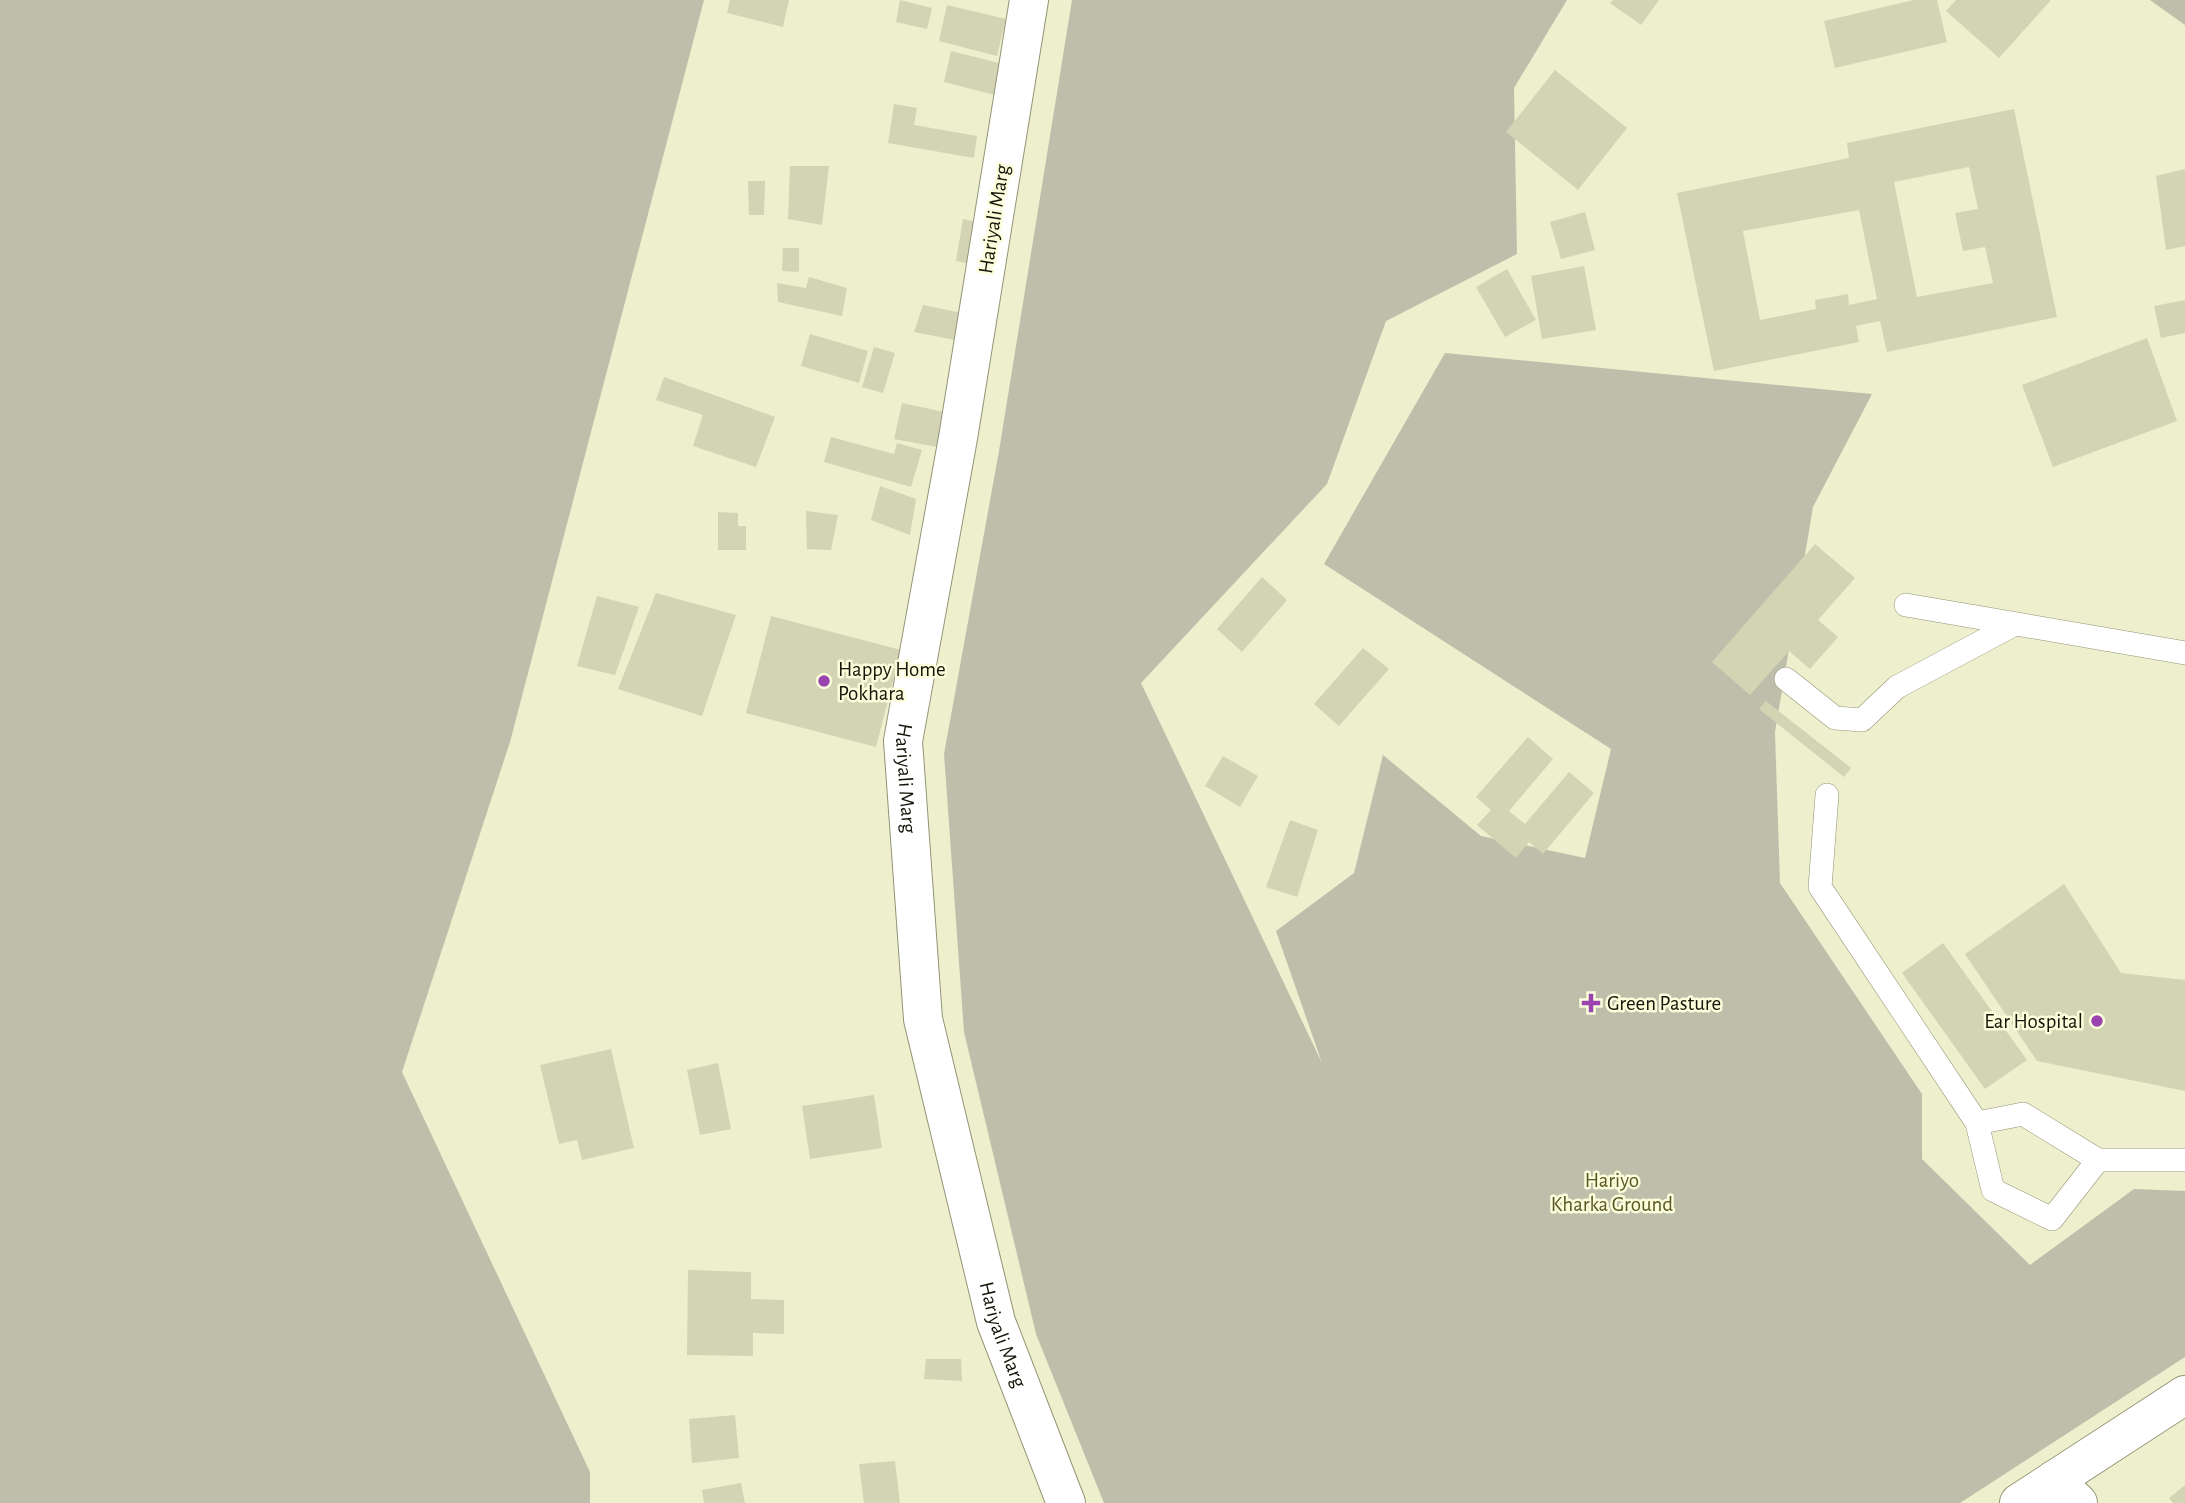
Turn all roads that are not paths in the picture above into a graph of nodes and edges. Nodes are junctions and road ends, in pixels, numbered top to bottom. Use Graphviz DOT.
graph roads {
  1 [pos="1029,0"];
  2 [pos="1906,605"];
  3 [pos="2015,624"];
  4 [pos="2185,653"];
  5 [pos="1786,679"];
  6 [pos="1827,794"];
  7 [pos="1977,1123"];
  8 [pos="2098,1160"];
  9 [pos="2185,1160"];
  10 [pos="2185,1395"];
  11 [pos="2066,1492"];
  12 [pos="1066,1503"];
  13 [pos="2019,1503"];
  1 -- 12 [label="street, Hariyali Marg"];
  2 -- 3 [label="lane"];
  3 -- 4 [label="lane"];
  3 -- 5 [label="lane"];
  6 -- 7 [label="lane"];
  7 -- 8 [label="lane"];
  7 -- 8 [label="lane"];
  8 -- 9 [label="lane"];
  10 -- 11 [label="street"];
  11 -- 13 [label="street"];
}
